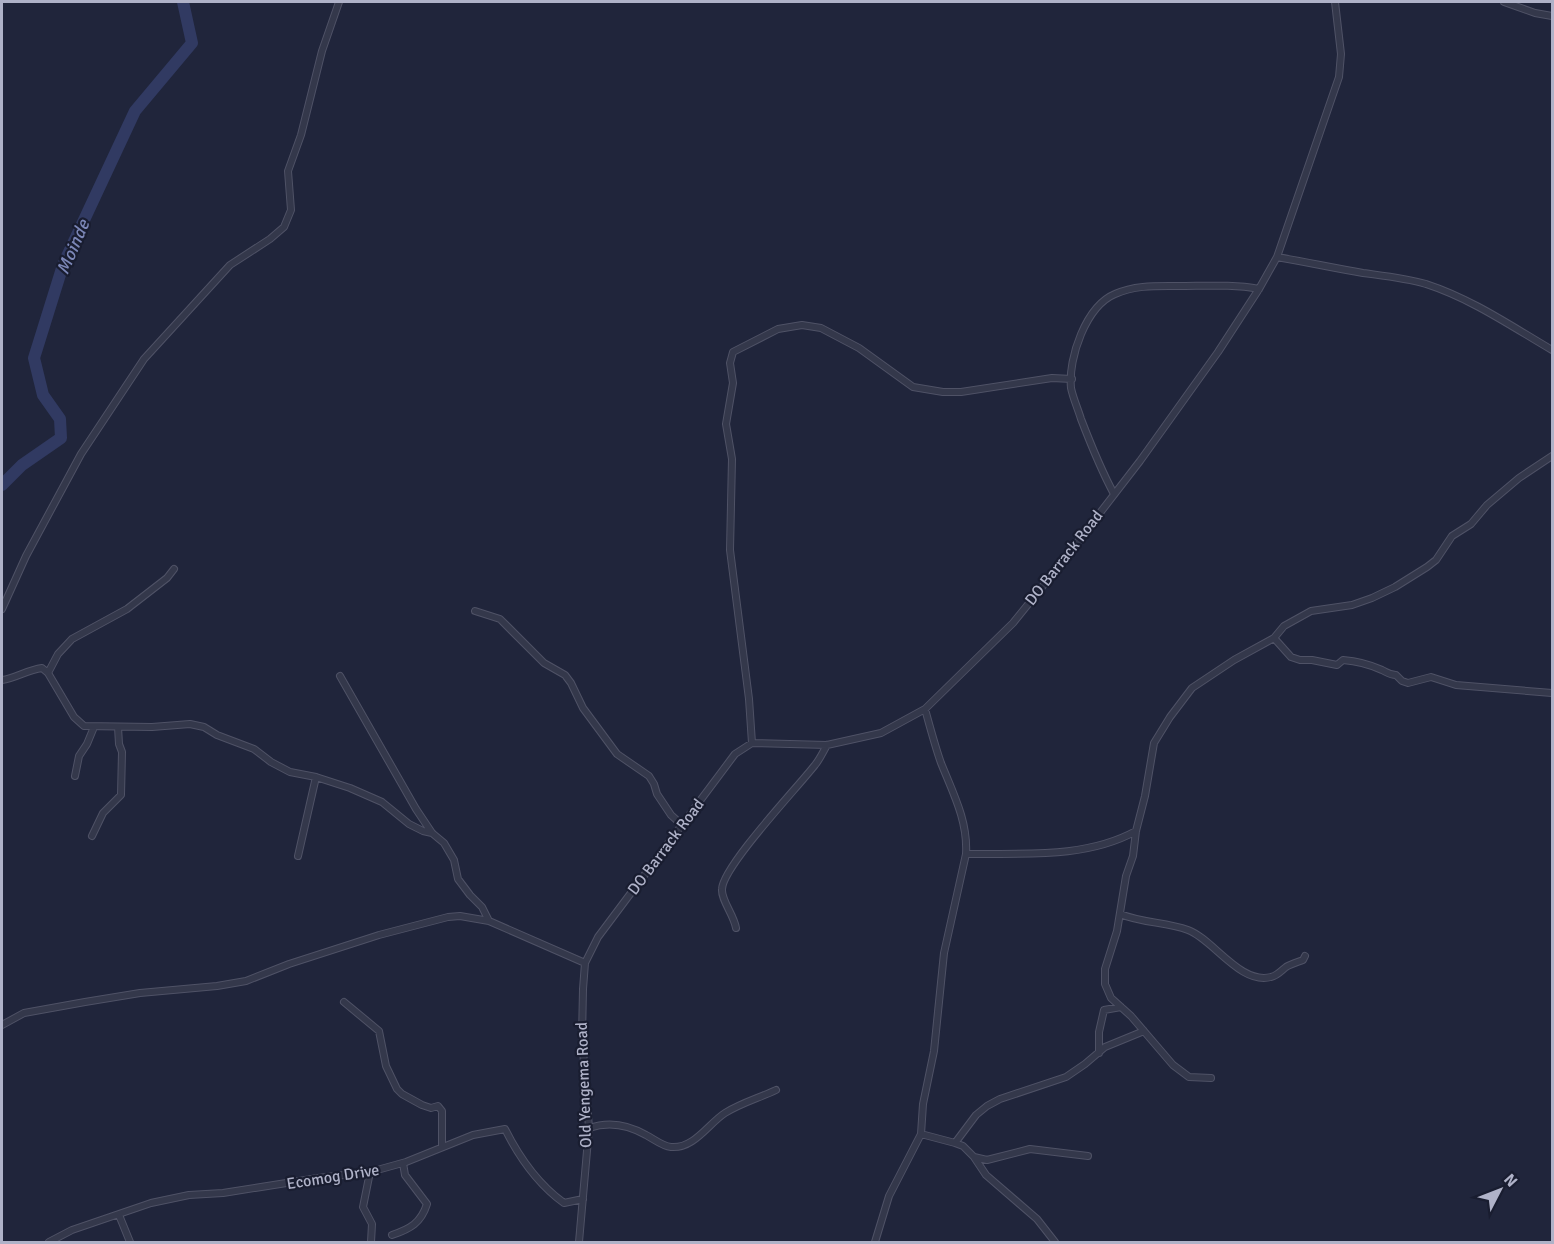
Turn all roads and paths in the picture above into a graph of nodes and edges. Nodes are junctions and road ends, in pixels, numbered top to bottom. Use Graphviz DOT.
graph roads {
  1 [pos="339,2"];
  2 [pos="1335,2"];
  3 [pos="1504,2"];
  4 [pos="1552,16"];
  5 [pos="1277,257"];
  6 [pos="1259,289"];
  7 [pos="1552,350"];
  8 [pos="1072,380"];
  9 [pos="1552,456"];
  10 [pos="1114,494"];
  11 [pos="174,569"];
  12 [pos="2,609"];
  13 [pos="475,611"];
  14 [pos="1274,638"];
  15 [pos="48,673"];
  16 [pos="339,676"];
  17 [pos="2,680"];
  18 [pos="1552,693"];
  19 [pos="925,709"];
  20 [pos="94,727"];
  21 [pos="118,727"];
  22 [pos="752,743"];
  23 [pos="827,745"];
  24 [pos="75,776"];
  25 [pos="316,777"];
  26 [pos="682,825"];
  27 [pos="1136,831"];
  28 [pos="432,833"];
  29 [pos="92,836"];
  30 [pos="966,854"];
  31 [pos="298,856"];
  32 [pos="1120,914"];
  33 [pos="489,921"];
  34 [pos="736,928"];
  35 [pos="1305,956"];
  36 [pos="585,963"];
  37 [pos="344,1002"];
  38 [pos="1121,1007"];
  39 [pos="2,1025"];
  40 [pos="1144,1031"];
  41 [pos="1099,1053"];
  42 [pos="1211,1078"];
  43 [pos="776,1090"];
  44 [pos="589,1128"];
  45 [pos="921,1134"];
  46 [pos="955,1143"];
  47 [pos="442,1147"];
  48 [pos="1088,1156"];
  49 [pos="974,1157"];
  50 [pos="403,1163"];
  51 [pos="370,1172"];
  52 [pos="582,1199"];
  53 [pos="118,1215"];
  54 [pos="392,1235"];
  55 [pos="49,1242"];
  56 [pos="130,1242"];
  57 [pos="372,1242"];
  58 [pos="579,1242"];
  59 [pos="875,1242"];
  60 [pos="1055,1242"];
  1 -- 12 [label="street"];
  2 -- 5 [label="street, DO Barrack Road"];
  3 -- 4 [label="street"];
  5 -- 6 [label="street, DO Barrack Road"];
  5 -- 7 [label="street"];
  6 -- 8 [label="street"];
  6 -- 10 [label="street, DO Barrack Road"];
  8 -- 10 [label="street"];
  8 -- 22 [label="street"];
  9 -- 14 [label="street"];
  10 -- 19 [label="street, DO Barrack Road"];
  11 -- 15 [label="street"];
  13 -- 26 [label="street"];
  14 -- 18 [label="street"];
  14 -- 27 [label="street"];
  15 -- 17 [label="street"];
  15 -- 20 [label="street"];
  16 -- 28 [label="street"];
  19 -- 23 [label="street, DO Barrack Road"];
  19 -- 30 [label="street"];
  20 -- 21 [label="street"];
  20 -- 24 [label="street"];
  21 -- 25 [label="street"];
  21 -- 29 [label="street"];
  22 -- 23 [label="street, DO Barrack Road"];
  22 -- 26 [label="street, DO Barrack Road"];
  23 -- 34 [label="street"];
  25 -- 28 [label="street"];
  25 -- 31 [label="street"];
  26 -- 36 [label="street, DO Barrack Road"];
  27 -- 30 [label="street"];
  27 -- 32 [label="street"];
  28 -- 33 [label="street"];
  30 -- 45 [label="street"];
  32 -- 35 [label="street"];
  32 -- 38 [label="street"];
  33 -- 36 [label="street"];
  33 -- 39 [label="street"];
  36 -- 44 [label="street, Old Yengema Road"];
  37 -- 47 [label="street"];
  38 -- 40 [label="street"];
  38 -- 41 [label="street"];
  40 -- 41 [label="street"];
  40 -- 42 [label="street"];
  41 -- 46 [label="street"];
  43 -- 44 [label="street"];
  44 -- 52 [label="street, Old Yengema Road"];
  45 -- 46 [label="street"];
  45 -- 59 [label="street"];
  46 -- 49 [label="street"];
  47 -- 50 [label="street, Ecomog Drive"];
  47 -- 52 [label="street, Ecomog Drive"];
  48 -- 49 [label="street"];
  49 -- 60 [label="street"];
  50 -- 51 [label="street, Ecomog Drive"];
  50 -- 54 [label="street"];
  51 -- 53 [label="street, Ecomog Drive"];
  51 -- 57 [label="street"];
  52 -- 58 [label="street, Old Yengema Road"];
  53 -- 55 [label="street, Ecomog Drive"];
  53 -- 56 [label="street"];
}
